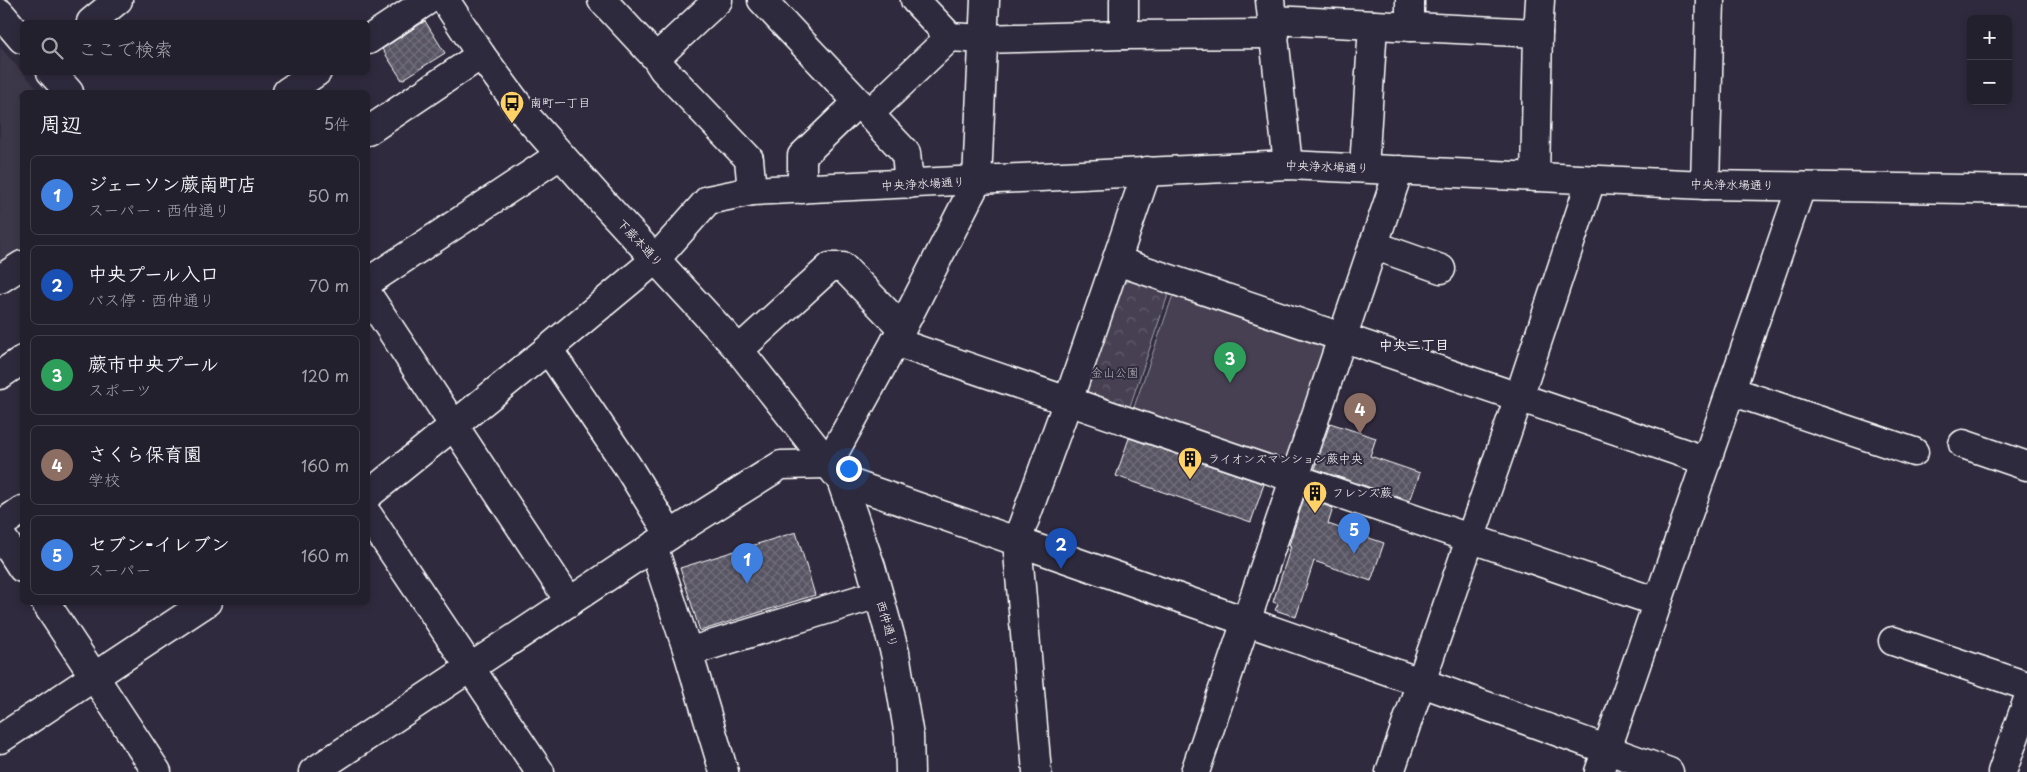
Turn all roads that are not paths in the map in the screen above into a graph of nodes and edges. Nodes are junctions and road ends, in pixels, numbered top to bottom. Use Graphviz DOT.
graph roads {
  1 [pos="118,0"];
  2 [pos="602,0"];
  3 [pos="718,0"];
  4 [pos="762,0"];
  5 [pos="915,0"];
  6 [pos="985,0"];
  7 [pos="1124,0"];
  8 [pos="1410,0"];
  9 [pos="1540,0"];
  10 [pos="1710,0"];
  11 [pos="443,1"];
  12 [pos="0,13"];
  13 [pos="1273,18"];
  14 [pos="93,20"];
  15 [pos="1373,25"];
  16 [pos="1410,27"];
  17 [pos="1538,33"];
  18 [pos="1124,35"];
  19 [pos="20,37"];
  20 [pos="950,37"];
  21 [pos="370,39"];
  22 [pos="984,39"];
  23 [pos="481,56"];
  24 [pos="656,58"];
  25 [pos="54,75"];
  26 [pos="312,75"];
  27 [pos="67,90"];
  28 [pos="289,90"];
  29 [pos="864,108"];
  30 [pos="370,130"];
  31 [pos="560,155"];
  32 [pos="1288,165"];
  33 [pos="1364,168"];
  34 [pos="1399,170"];
  35 [pos="1147,171"];
  36 [pos="1536,177"];
  37 [pos="1591,180"];
  38 [pos="977,181"];
  39 [pos="909,184"];
  40 [pos="1705,185"];
  41 [pos="1800,187"];
  42 [pos="802,189"];
  43 [pos="2027,190"];
  44 [pos="752,191"];
  45 [pos="1373,245"];
  46 [pos="655,260"];
  47 [pos="1117,261"];
  48 [pos="20,266"];
  49 [pos="1441,269"];
  50 [pos="0,279"];
  51 [pos="370,281"];
  52 [pos="370,299"];
  53 [pos="899,335"];
  54 [pos="1342,338"];
  55 [pos="548,349"];
  56 [pos="739,350"];
  57 [pos="20,361"];
  58 [pos="0,375"];
  59 [pos="1731,391"];
  60 [pos="1519,397"];
  61 [pos="1068,401"];
  62 [pos="452,426"];
  63 [pos="1963,444"];
  64 [pos="1914,452"];
  65 [pos="1707,460"];
  66 [pos="2027,466"];
  67 [pos="834,472"];
  68 [pos="1294,479"];
  69 [pos="370,493"];
  70 [pos="20,511"];
  71 [pos="370,518"];
  72 [pos="0,525"];
  73 [pos="0,534"];
  74 [pos="1470,538"];
  75 [pos="661,541"];
  76 [pos="1017,541"];
  77 [pos="20,565"];
  78 [pos="878,594"];
  79 [pos="570,602"];
  80 [pos="1657,602"];
  81 [pos="47,605"];
  82 [pos="202,605"];
  83 [pos="1245,621"];
  84 [pos="1894,641"];
  85 [pos="688,652"];
  86 [pos="469,668"];
  87 [pos="94,677"];
  88 [pos="1420,682"];
  89 [pos="2027,686"];
  90 [pos="2027,702"];
  91 [pos="0,739"];
  92 [pos="1603,761"];
  93 [pos="156,772"];
  94 [pos="313,772"];
  95 [pos="540,772"];
  96 [pos="724,772"];
  97 [pos="910,772"];
  98 [pos="1037,772"];
  99 [pos="1195,772"];
  100 [pos="1390,772"];
  101 [pos="1670,772"];
  102 [pos="2002,772"];
  1 -- 14 [label="street"];
  2 -- 24 [label="street"];
  3 -- 24 [label="street"];
  4 -- 29 [label="street"];
  5 -- 20 [label="street"];
  6 -- 22 [label="street"];
  7 -- 18 [label="street"];
  8 -- 16 [label="street"];
  9 -- 17 [label="street"];
  10 -- 40 [label="street"];
  11 -- 21 [label="street"];
  11 -- 23 [label="street, 下蕨本通り"];
  12 -- 19 [label="street"];
  13 -- 15 [label="street"];
  13 -- 18 [label="street"];
  13 -- 32 [label="street"];
  15 -- 16 [label="street"];
  15 -- 33 [label="street"];
  16 -- 17 [label="street"];
  17 -- 36 [label="street"];
  18 -- 22 [label="street"];
  20 -- 22 [label="street"];
  20 -- 29 [label="street"];
  22 -- 38 [label="street"];
  23 -- 30 [label="street"];
  23 -- 31 [label="street, 下蕨本通り"];
  24 -- 44 [label="street"];
  25 -- 27 [label="street"];
  26 -- 28 [label="street"];
  29 -- 39 [label="street"];
  29 -- 42 [label="street"];
  31 -- 46 [label="street, 下蕨本通り"];
  31 -- 51 [label="street"];
  32 -- 33 [label="street, 中央浄水場通り"];
  32 -- 35 [label="street, 中央浄水場通り"];
  33 -- 34 [label="street, 中央浄水場通り"];
  34 -- 36 [label="street, 中央浄水場通り"];
  34 -- 45 [label="street"];
  35 -- 38 [label="street, 中央浄水場通り"];
  35 -- 47 [label="street"];
  36 -- 37 [label="street, 中央浄水場通り"];
  37 -- 40 [label="street, 中央浄水場通り"];
  37 -- 60 [label="street"];
  38 -- 39 [label="street, 中央浄水場通り"];
  38 -- 53 [label="street"];
  39 -- 42 [label="street, 中央浄水場通り"];
  40 -- 41 [label="street, 中央浄水場通り"];
  41 -- 43 [label="street, 中央浄水場通り"];
  41 -- 59 [label="street"];
  42 -- 44 [label="street, 中央浄水場通り"];
  44 -- 46 [label="street, 中央浄水場通り"];
  45 -- 49 [label="street"];
  45 -- 54 [label="street"];
  46 -- 55 [label="street, 中央浄水場通り"];
  46 -- 56 [label="street, 下蕨本通り"];
  47 -- 54 [label="street"];
  47 -- 61 [label="street"];
  48 -- 50 [label="street"];
  52 -- 62 [label="street"];
  53 -- 56 [label="street"];
  53 -- 61 [label="street"];
  53 -- 67 [label="street"];
  54 -- 60 [label="street"];
  54 -- 68 [label="street"];
  55 -- 62 [label="street, 中央浄水場通り"];
  55 -- 75 [label="street"];
  56 -- 67 [label="street, 下蕨本通り"];
  57 -- 58 [label="street"];
  59 -- 64 [label="street"];
  59 -- 65 [label="street"];
  60 -- 65 [label="street"];
  60 -- 74 [label="street"];
  61 -- 68 [label="street"];
  61 -- 76 [label="street"];
  62 -- 69 [label="street, 中央浄水場通り"];
  62 -- 79 [label="street"];
  63 -- 66 [label="street"];
  65 -- 80 [label="street"];
  67 -- 75 [label="street"];
  67 -- 76 [label="street"];
  67 -- 78 [label="street, 西仲通り"];
  68 -- 74 [label="street"];
  68 -- 83 [label="street"];
  70 -- 72 [label="street"];
  71 -- 86 [label="street"];
  73 -- 77 [label="street"];
  74 -- 80 [label="street"];
  74 -- 88 [label="street"];
  75 -- 79 [label="street"];
  75 -- 85 [label="street"];
  76 -- 83 [label="street"];
  76 -- 98 [label="street"];
  78 -- 85 [label="street"];
  78 -- 97 [label="street, 西仲通り"];
  79 -- 86 [label="street"];
  80 -- 92 [label="street"];
  81 -- 87 [label="street"];
  82 -- 87 [label="street"];
  83 -- 88 [label="street"];
  83 -- 99 [label="street"];
  84 -- 89 [label="street"];
  85 -- 96 [label="street"];
  86 -- 94 [label="street"];
  86 -- 95 [label="street"];
  87 -- 91 [label="street"];
  87 -- 93 [label="street"];
  88 -- 92 [label="street"];
  88 -- 100 [label="street"];
  90 -- 102 [label="street"];
  92 -- 101 [label="street"];
}
